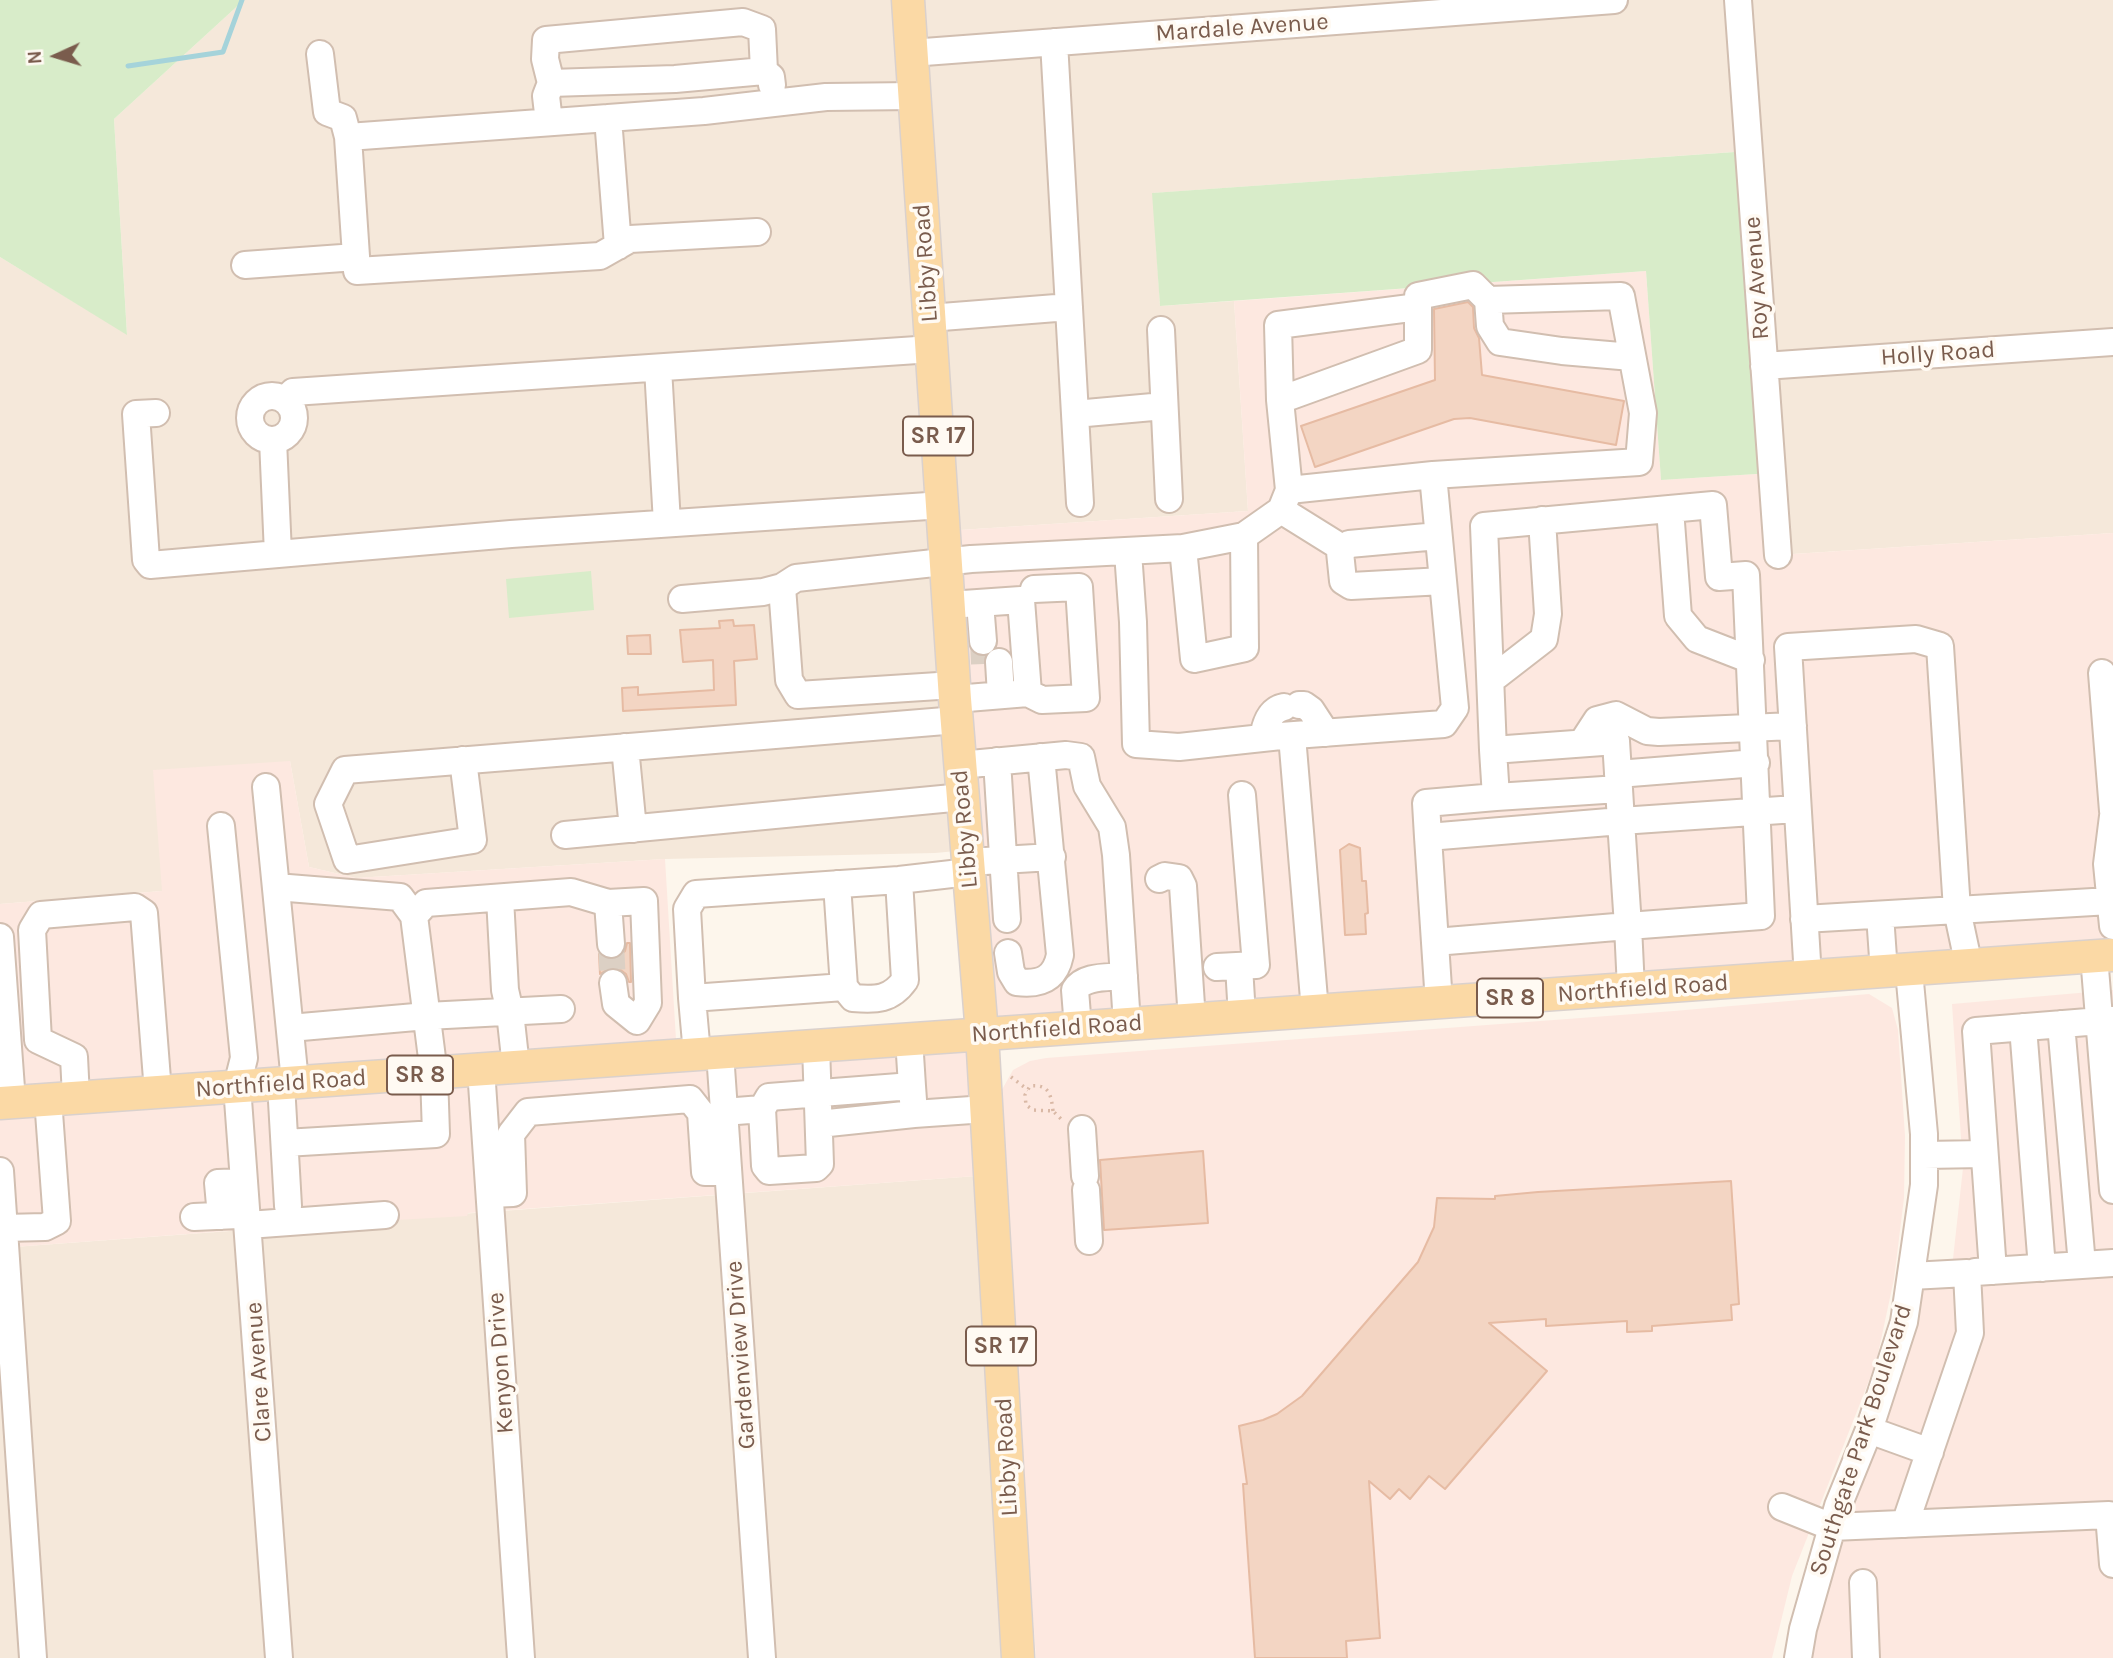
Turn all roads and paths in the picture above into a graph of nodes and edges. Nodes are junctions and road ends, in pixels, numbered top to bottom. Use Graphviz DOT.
graph roads {
  1 [pos="908,0"];
  2 [pos="1614,0"];
  3 [pos="1738,0"];
  4 [pos="1054,42"];
  5 [pos="911,53"];
  6 [pos="320,54"];
  7 [pos="764,71"];
  8 [pos="551,83"];
  9 [pos="914,96"];
  10 [pos="775,103"];
  11 [pos="608,118"];
  12 [pos="549,122"];
  13 [pos="348,137"];
  14 [pos="757,232"];
  15 [pos="618,246"];
  16 [pos="356,257"];
  17 [pos="245,265"];
  18 [pos="1488,300"];
  19 [pos="1069,307"];
  20 [pos="1418,307"];
  21 [pos="929,318"];
  22 [pos="1161,330"];
  23 [pos="2113,342"];
  24 [pos="932,349"];
  25 [pos="1632,357"];
  26 [pos="1764,366"];
  27 [pos="658,368"];
  28 [pos="1280,400"];
  29 [pos="1164,406"];
  30 [pos="156,412"];
  31 [pos="1075,414"];
  32 [pos="1433,475"];
  33 [pos="1170,499"];
  34 [pos="1285,500"];
  35 [pos="1080,503"];
  36 [pos="943,505"];
  37 [pos="1670,509"];
  38 [pos="1542,520"];
  39 [pos="667,523"];
  40 [pos="1244,536"];
  41 [pos="1438,536"];
  42 [pos="1183,548"];
  43 [pos="1342,548"];
  44 [pos="1128,552"];
  45 [pos="278,554"];
  46 [pos="1778,555"];
  47 [pos="947,563"];
  48 [pos="1443,581"];
  49 [pos="782,587"];
  50 [pos="1034,589"];
  51 [pos="682,599"];
  52 [pos="975,603"];
  53 [pos="1751,660"];
  54 [pos="2102,673"];
  55 [pos="1491,680"];
  56 [pos="1028,693"];
  57 [pos="994,696"];
  58 [pos="955,701"];
  59 [pos="1793,726"];
  60 [pos="1754,729"];
  61 [pos="1326,733"];
  62 [pos="1293,736"];
  63 [pos="1263,738"];
  64 [pos="1582,743"];
  65 [pos="625,747"];
  66 [pos="1493,750"];
  67 [pos="1041,757"];
  68 [pos="463,760"];
  69 [pos="997,761"];
  70 [pos="1756,763"];
  71 [pos="960,765"];
  72 [pos="1618,781"];
  73 [pos="266,787"];
  74 [pos="1242,795"];
  75 [pos="963,797"];
  76 [pos="1496,797"];
  77 [pos="1796,809"];
  78 [pos="1755,811"];
  79 [pos="2113,813"];
  80 [pos="1621,821"];
  81 [pos="221,826"];
  82 [pos="633,829"];
  83 [pos="565,835"];
  84 [pos="1428,837"];
  85 [pos="1052,857"];
  86 [pos="1004,860"];
  87 [pos="968,867"];
  88 [pos="1159,879"];
  89 [pos="899,880"];
  90 [pos="837,884"];
  91 [pos="276,887"];
  92 [pos="500,898"];
  93 [pos="608,903"];
  94 [pos="1957,910"];
  95 [pos="2112,914"];
  96 [pos="1880,915"];
  97 [pos="414,916"];
  98 [pos="1804,919"];
  99 [pos="1628,926"];
  100 [pos="0,937"];
  101 [pos="1007,937"];
  102 [pos="1435,942"];
  103 [pos="611,944"];
  104 [pos="2103,955"];
  105 [pos="975,956"];
  106 [pos="1969,966"];
  107 [pos="34,970"];
  108 [pos="1896,972"];
  109 [pos="1124,976"];
  110 [pos="1808,977"];
  111 [pos="614,983"];
  112 [pos="2,984"];
  113 [pos="844,987"];
  114 [pos="1631,989"];
  115 [pos="692,998"];
  116 [pos="1439,1003"];
  117 [pos="561,1009"];
  118 [pos="1315,1011"];
  119 [pos="510,1012"];
  120 [pos="427,1016"];
  121 [pos="1242,1016"];
  122 [pos="1192,1020"];
  123 [pos="2106,1020"];
  124 [pos="636,1021"];
  125 [pos="1127,1024"];
  126 [pos="2061,1024"];
  127 [pos="2023,1027"];
  128 [pos="290,1028"];
  129 [pos="1078,1028"];
  130 [pos="982,1034"];
  131 [pos="909,1039"];
  132 [pos="38,1040"];
  133 [pos="7,1042"];
  134 [pos="816,1046"];
  135 [pos="708,1053"];
  136 [pos="640,1058"];
  137 [pos="516,1067"];
  138 [pos="481,1069"];
  139 [pos="434,1074"];
  140 [pos="1011,1077"];
  141 [pos="288,1083"];
  142 [pos="237,1086"];
  143 [pos="912,1086"];
  144 [pos="1028,1090"];
  145 [pos="158,1092"];
  146 [pos="818,1093"];
  147 [pos="62,1098"];
  148 [pos="6,1102"];
  149 [pos="762,1109"];
  150 [pos="986,1109"];
  151 [pos="1053,1111"];
  152 [pos="723,1112"];
  153 [pos="914,1114"];
  154 [pos="820,1124"];
  155 [pos="1076,1129"];
  156 [pos="285,1143"];
  157 [pos="1984,1154"];
  158 [pos="1924,1155"];
  159 [pos="0,1171"];
  160 [pos="728,1172"];
  161 [pos="244,1182"];
  162 [pos="2113,1190"];
  163 [pos="490,1194"];
  164 [pos="288,1206"];
  165 [pos="385,1215"];
  166 [pos="221,1216"];
  167 [pos="194,1217"];
  168 [pos="247,1220"];
  169 [pos="4,1228"];
  170 [pos="1089,1241"];
  171 [pos="2113,1263"];
  172 [pos="2082,1265"];
  173 [pos="2042,1268"];
  174 [pos="1993,1271"];
  175 [pos="1966,1273"];
  176 [pos="1911,1276"];
  177 [pos="1869,1430"];
  178 [pos="1930,1452"];
  179 [pos="1782,1507"];
  180 [pos="1905,1524"];
  181 [pos="1832,1527"];
  182 [pos="2113,1564"];
  183 [pos="1863,1583"];
  184 [pos="33,1658"];
  185 [pos="279,1658"];
  186 [pos="521,1658"];
  187 [pos="762,1658"];
  188 [pos="1018,1658"];
  189 [pos="1798,1658"];
  190 [pos="1866,1658"];
  1 -- 5 [label="main road, Libby Road / SR 17"];
  2 -- 4 [label="street, Mardale Avenue"];
  3 -- 26 [label="street, Roy Avenue"];
  4 -- 5 [label="street, Mardale Avenue"];
  4 -- 19 [label="street"];
  5 -- 9 [label="main road, Libby Road / SR 17"];
  6 -- 13 [label="street"];
  7 -- 8 [label="street"];
  7 -- 8 [label="street"];
  7 -- 10 [label="street"];
  8 -- 12 [label="street"];
  9 -- 10 [label="street"];
  9 -- 21 [label="main road, Libby Road / SR 17"];
  10 -- 11 [label="street"];
  11 -- 12 [label="street"];
  11 -- 15 [label="street"];
  12 -- 13 [label="street"];
  13 -- 16 [label="street"];
  14 -- 15 [label="street"];
  15 -- 16 [label="street"];
  16 -- 17 [label="street"];
  18 -- 20 [label="street"];
  18 -- 25 [label="street"];
  18 -- 25 [label="street"];
  19 -- 21 [label="street"];
  19 -- 31 [label="street"];
  20 -- 28 [label="street"];
  20 -- 28 [label="street"];
  21 -- 24 [label="main road, Libby Road / SR 17"];
  22 -- 29 [label="street"];
  23 -- 26 [label="street, Holly Road"];
  24 -- 27 [label="street"];
  24 -- 36 [label="main road, Libby Road / SR 17"];
  25 -- 32 [label="street"];
  26 -- 46 [label="street, Roy Avenue"];
  27 -- 39 [label="street"];
  27 -- 45 [label="street"];
  28 -- 34 [label="street"];
  29 -- 31 [label="street"];
  29 -- 33 [label="street"];
  30 -- 45 [label="street"];
  31 -- 35 [label="street"];
  32 -- 34 [label="street"];
  32 -- 41 [label="street"];
  34 -- 40 [label="street"];
  34 -- 43 [label="street"];
  36 -- 39 [label="street"];
  36 -- 47 [label="main road, Libby Road / SR 17"];
  37 -- 38 [label="street"];
  37 -- 53 [label="street"];
  37 -- 53 [label="street"];
  38 -- 55 [label="street"];
  38 -- 55 [label="street"];
  39 -- 45 [label="street"];
  40 -- 42 [label="street"];
  40 -- 42 [label="street"];
  41 -- 43 [label="street"];
  41 -- 48 [label="street"];
  42 -- 44 [label="street"];
  43 -- 48 [label="street"];
  44 -- 47 [label="street"];
  44 -- 63 [label="street"];
  47 -- 49 [label="street"];
  47 -- 52 [label="main road, Libby Road / SR 17"];
  48 -- 61 [label="street"];
  49 -- 51 [label="street"];
  49 -- 58 [label="street"];
  50 -- 56 [label="street"];
  52 -- 56 [label="street"];
  52 -- 57 [label="street"];
  52 -- 58 [label="main road, Libby Road / SR 17"];
  53 -- 60 [label="street"];
  54 -- 79 [label="street"];
  55 -- 66 [label="street"];
  56 -- 57 [label="street"];
  57 -- 58 [label="street"];
  58 -- 65 [label="street"];
  58 -- 71 [label="main road, Libby Road / SR 17"];
  59 -- 60 [label="street"];
  59 -- 77 [label="street"];
  59 -- 94 [label="street"];
  60 -- 64 [label="street"];
  60 -- 70 [label="street"];
  61 -- 62 [label="street"];
  61 -- 63 [label="street"];
  62 -- 63 [label="street"];
  62 -- 118 [label="street"];
  64 -- 66 [label="street"];
  64 -- 72 [label="street"];
  65 -- 68 [label="street"];
  65 -- 82 [label="street"];
  66 -- 76 [label="street"];
  67 -- 69 [label="street"];
  67 -- 85 [label="street"];
  67 -- 109 [label="street"];
  68 -- 68 [label="street"];
  69 -- 71 [label="street"];
  69 -- 86 [label="street"];
  70 -- 72 [label="street"];
  70 -- 78 [label="street"];
  71 -- 75 [label="main road, Libby Road / SR 17"];
  72 -- 76 [label="street"];
  72 -- 80 [label="street"];
  73 -- 91 [label="street"];
  74 -- 121 [label="street"];
  75 -- 82 [label="street"];
  75 -- 87 [label="main road, Libby Road / SR 17"];
  76 -- 84 [label="street"];
  77 -- 78 [label="street"];
  77 -- 98 [label="street"];
  78 -- 80 [label="street"];
  78 -- 99 [label="street"];
  79 -- 95 [label="street"];
  80 -- 84 [label="street"];
  80 -- 99 [label="street"];
  81 -- 142 [label="street, Clare Avenue"];
  82 -- 83 [label="street"];
  84 -- 102 [label="street"];
  85 -- 86 [label="street"];
  85 -- 101 [label="street"];
  86 -- 87 [label="street"];
  86 -- 101 [label="street"];
  87 -- 89 [label="street"];
  87 -- 105 [label="main road, Libby Road / SR 17"];
  88 -- 122 [label="street"];
  89 -- 90 [label="street"];
  89 -- 113 [label="street"];
  90 -- 113 [label="street"];
  90 -- 115 [label="street, Gardenview Drive"];
  91 -- 97 [label="street"];
  91 -- 128 [label="street"];
  92 -- 93 [label="street"];
  92 -- 97 [label="street"];
  92 -- 119 [label="street"];
  93 -- 103 [label="street"];
  93 -- 124 [label="street"];
  94 -- 95 [label="street"];
  94 -- 96 [label="street"];
  94 -- 106 [label="street"];
  96 -- 98 [label="street"];
  96 -- 108 [label="street, Southgate Park Boulevard"];
  97 -- 120 [label="street"];
  98 -- 110 [label="street"];
  99 -- 102 [label="street"];
  99 -- 114 [label="street"];
  100 -- 112 [label="street"];
  101 -- 105 [label="street"];
  102 -- 116 [label="street"];
  104 -- 106 [label="main road, Northfield Road / SR 8"];
  104 -- 123 [label="street"];
  105 -- 130 [label="main road, Libby Road / SR 17"];
  106 -- 108 [label="main road, Northfield Road / SR 8"];
  107 -- 112 [label="street"];
  107 -- 132 [label="street"];
  107 -- 145 [label="street"];
  108 -- 110 [label="main road, Northfield Road / SR 8"];
  108 -- 158 [label="street, Southgate Park Boulevard"];
  109 -- 125 [label="street"];
  109 -- 129 [label="street"];
  110 -- 114 [label="main road, Northfield Road / SR 8"];
  111 -- 124 [label="street"];
  112 -- 133 [label="street"];
  113 -- 115 [label="street"];
  114 -- 116 [label="main road, Northfield Road / SR 8"];
  115 -- 135 [label="street, Gardenview Drive"];
  116 -- 118 [label="main road, Northfield Road / SR 8"];
  117 -- 119 [label="street"];
  118 -- 121 [label="main road, Northfield Road / SR 8"];
  119 -- 120 [label="street"];
  119 -- 137 [label="street"];
  120 -- 128 [label="street"];
  120 -- 139 [label="street"];
  121 -- 122 [label="main road, Northfield Road / SR 8"];
  122 -- 125 [label="main road, Northfield Road / SR 8"];
  123 -- 126 [label="street"];
  123 -- 162 [label="street"];
  124 -- 136 [label="street"];
  125 -- 129 [label="main road, Northfield Road / SR 8"];
  126 -- 127 [label="street"];
  126 -- 172 [label="street"];
  127 -- 157 [label="street"];
  127 -- 173 [label="street"];
  128 -- 141 [label="street"];
  129 -- 130 [label="main road, Northfield Road / SR 8"];
  130 -- 131 [label="main road, Northfield Road / SR 8"];
  130 -- 150 [label="main road, Libby Road / SR 17"];
  131 -- 134 [label="main road, Northfield Road / SR 8"];
  131 -- 143 [label="street"];
  132 -- 133 [label="street"];
  132 -- 147 [label="street"];
  133 -- 148 [label="street"];
  134 -- 135 [label="main road, Northfield Road / SR 8"];
  134 -- 146 [label="street"];
  135 -- 136 [label="main road, Northfield Road / SR 8"];
  135 -- 152 [label="street, Gardenview Drive"];
  136 -- 137 [label="main road, Northfield Road / SR 8"];
  137 -- 138 [label="main road, Northfield Road / SR 8"];
  138 -- 139 [label="main road, Northfield Road / SR 8"];
  138 -- 163 [label="street, Kenyon Drive"];
  139 -- 141 [label="main road, Northfield Road / SR 8"];
  139 -- 156 [label="street"];
  140 -- 144 [label="path"];
  141 -- 142 [label="main road, Northfield Road / SR 8"];
  141 -- 156 [label="street"];
  142 -- 145 [label="main road, Northfield Road / SR 8"];
  142 -- 161 [label="street, Clare Avenue"];
  143 -- 146 [label="street"];
  143 -- 153 [label="street"];
  144 -- 151 [label="path"];
  144 -- 151 [label="path"];
  145 -- 147 [label="main road, Northfield Road / SR 8"];
  146 -- 149 [label="street"];
  146 -- 154 [label="street"];
  147 -- 148 [label="main road, Northfield Road / SR 8"];
  147 -- 169 [label="street"];
  149 -- 152 [label="street"];
  149 -- 154 [label="street"];
  150 -- 153 [label="street"];
  150 -- 188 [label="main road, Libby Road / SR 17"];
  151 -- 155 [label="path"];
  152 -- 160 [label="street, Gardenview Drive"];
  153 -- 154 [label="street"];
  155 -- 170 [label="street"];
  156 -- 164 [label="street"];
  157 -- 158 [label="street"];
  157 -- 174 [label="street"];
  158 -- 176 [label="street, Southgate Park Boulevard"];
  159 -- 169 [label="street"];
  160 -- 163 [label="street"];
  160 -- 187 [label="street, Gardenview Drive"];
  161 -- 166 [label="street"];
  161 -- 168 [label="street, Clare Avenue"];
  163 -- 186 [label="street, Kenyon Drive"];
  165 -- 168 [label="street"];
  166 -- 167 [label="street"];
  166 -- 168 [label="street"];
  168 -- 185 [label="street, Clare Avenue"];
  169 -- 184 [label="street"];
  171 -- 172 [label="street"];
  172 -- 173 [label="street"];
  173 -- 174 [label="street"];
  174 -- 175 [label="street"];
  175 -- 176 [label="street"];
  175 -- 178 [label="street"];
  176 -- 177 [label="street, Southgate Park Boulevard"];
  177 -- 178 [label="street"];
  177 -- 181 [label="street, Southgate Park Boulevard"];
  178 -- 180 [label="street"];
  179 -- 181 [label="street"];
  180 -- 181 [label="street"];
  180 -- 182 [label="street"];
  181 -- 189 [label="street, Southgate Park Boulevard"];
  183 -- 190 [label="street"];
}
